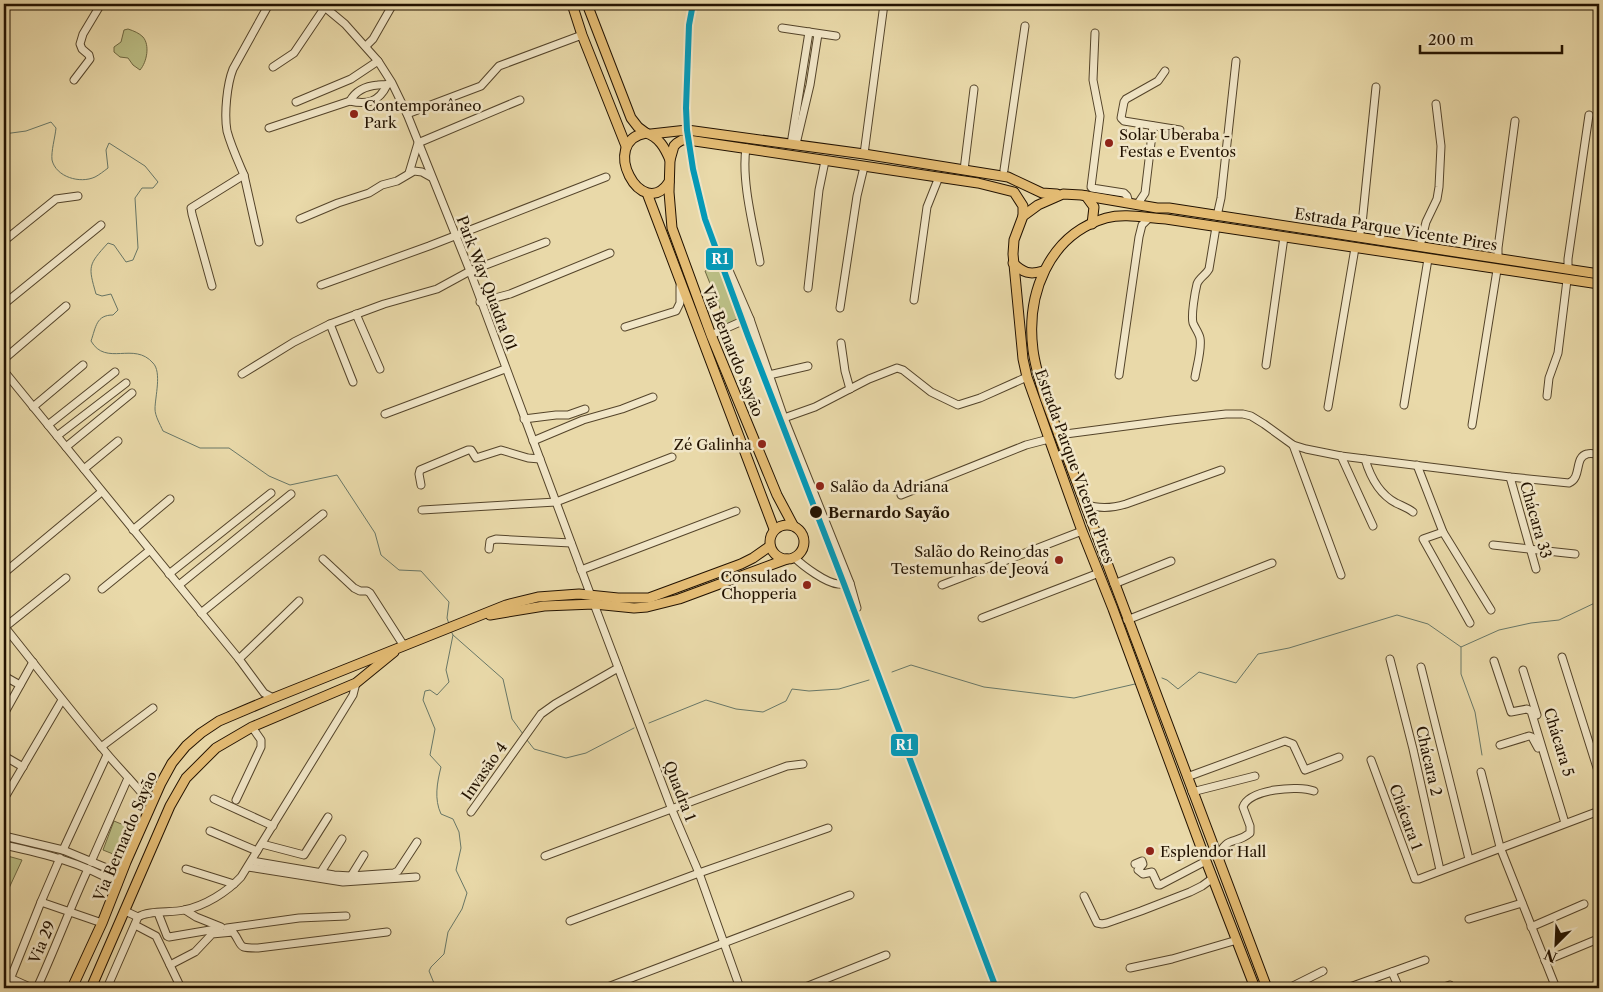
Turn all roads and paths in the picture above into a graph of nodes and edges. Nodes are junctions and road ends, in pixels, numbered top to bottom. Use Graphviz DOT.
graph roads {
  1 [pos="101,4"];
  2 [pos="269,4"];
  3 [pos="392,4"];
  4 [pos="572,4"];
  5 [pos="587,4"];
  6 [pos="884,4"];
  7 [pos="323,6"];
  8 [pos="1025,26"];
  9 [pos="782,28"];
  10 [pos="808,32"];
  11 [pos="1095,33"];
  12 [pos="818,34"];
  13 [pos="582,35"];
  14 [pos="836,36"];
  15 [pos="807,41"];
  16 [pos="816,42"];
  17 [pos="366,46"];
  18 [pos="378,61"];
  19 [pos="1236,61"];
  20 [pos="273,67"];
  21 [pos="1165,71"];
  22 [pos="74,80"];
  23 [pos="389,84"];
  24 [pos="800,84"];
  25 [pos="810,85"];
  26 [pos="1376,87"];
  27 [pos="974,89"];
  28 [pos="350,100"];
  29 [pos="520,100"];
  30 [pos="296,102"];
  31 [pos="1436,104"];
  32 [pos="407,114"];
  33 [pos="1589,115"];
  34 [pos="799,119"];
  35 [pos="1515,121"];
  36 [pos="1154,126"];
  37 [pos="269,128"];
  38 [pos="1180,130"];
  39 [pos="648,134"];
  40 [pos="418,143"];
  41 [pos="794,144"];
  42 [pos="626,146"];
  43 [pos="746,148"];
  44 [pos="864,154"];
  45 [pos="670,160"];
  46 [pos="825,161"];
  47 [pos="864,167"];
  48 [pos="964,170"];
  49 [pos="409,173"];
  50 [pos="1003,174"];
  51 [pos="244,175"];
  52 [pos="431,177"];
  53 [pos="606,177"];
  54 [pos="939,177"];
  55 [pos="669,181"];
  56 [pos="647,193"];
  57 [pos="1145,193"];
  58 [pos="1063,194"];
  59 [pos="78,196"];
  60 [pos="1086,196"];
  61 [pos="1133,204"];
  62 [pos="1157,208"];
  63 [pos="1023,216"];
  64 [pos="1130,216"];
  65 [pos="1217,216"];
  66 [pos="1148,218"];
  67 [pos="300,219"];
  68 [pos="1092,224"];
  69 [pos="101,225"];
  70 [pos="1142,227"];
  71 [pos="1216,227"];
  72 [pos="455,235"];
  73 [pos="1284,237"];
  74 [pos="1359,237"];
  75 [pos="4,241"];
  76 [pos="259,242"];
  77 [pos="546,242"];
  78 [pos="1420,246"];
  79 [pos="1355,248"];
  80 [pos="721,252"];
  81 [pos="610,253"];
  82 [pos="1498,258"];
  83 [pos="1428,259"];
  84 [pos="760,262"];
  85 [pos="1013,263"];
  86 [pos="1568,269"];
  87 [pos="1497,270"];
  88 [pos="470,271"];
  89 [pos="1044,271"];
  90 [pos="1599,274"];
  91 [pos="679,279"];
  92 [pos="1567,280"];
  93 [pos="1599,284"];
  94 [pos="321,285"];
  95 [pos="212,286"];
  96 [pos="808,288"];
  97 [pos="914,300"];
  98 [pos="480,302"];
  99 [pos="4,304"];
  100 [pos="66,306"];
  101 [pos="840,308"];
  102 [pos="356,314"];
  103 [pos="750,319"];
  104 [pos="330,324"];
  105 [pos="625,327"];
  106 [pos="711,335"];
  107 [pos="841,342"];
  108 [pos="4,360"];
  109 [pos="83,365"];
  110 [pos="1266,365"];
  111 [pos="808,366"];
  112 [pos="380,369"];
  113 [pos="505,369"];
  114 [pos="4,371"];
  115 [pos="115,372"];
  116 [pos="242,374"];
  117 [pos="769,375"];
  118 [pos="1119,375"];
  119 [pos="1026,377"];
  120 [pos="1195,377"];
  121 [pos="353,382"];
  122 [pos="126,383"];
  123 [pos="850,389"];
  124 [pos="132,393"];
  125 [pos="1547,396"];
  126 [pos="653,397"];
  127 [pos="1404,405"];
  128 [pos="33,407"];
  129 [pos="1328,407"];
  130 [pos="585,409"];
  131 [pos="385,414"];
  132 [pos="784,418"];
  133 [pos="524,419"];
  134 [pos="1472,425"];
  135 [pos="48,426"];
  136 [pos="1058,435"];
  137 [pos="57,436"];
  138 [pos="1049,439"];
  139 [pos="118,441"];
  140 [pos="533,441"];
  141 [pos="1293,445"];
  142 [pos="66,447"];
  143 [pos="1599,454"];
  144 [pos="1341,456"];
  145 [pos="672,457"];
  146 [pos="540,459"];
  147 [pos="1365,459"];
  148 [pos="1417,465"];
  149 [pos="84,470"];
  150 [pos="1221,470"];
  151 [pos="1510,477"];
  152 [pos="421,484"];
  153 [pos="271,493"];
  154 [pos="99,494"];
  155 [pos="291,494"];
  156 [pos="901,495"];
  157 [pos="170,499"];
  158 [pos="556,502"];
  159 [pos="1085,504"];
  160 [pos="1107,506"];
  161 [pos="422,510"];
  162 [pos="736,511"];
  163 [pos="1414,512"];
  164 [pos="323,514"];
  165 [pos="1091,521"];
  166 [pos="793,525"];
  167 [pos="1373,526"];
  168 [pos="774,529"];
  169 [pos="133,530"];
  170 [pos="1082,531"];
  171 [pos="1443,532"];
  172 [pos="571,543"];
  173 [pos="1493,545"];
  174 [pos="770,546"];
  175 [pos="489,549"];
  176 [pos="150,550"];
  177 [pos="1532,550"];
  178 [pos="1575,554"];
  179 [pos="791,558"];
  180 [pos="323,559"];
  181 [pos="1094,559"];
  182 [pos="1171,561"];
  183 [pos="1272,563"];
  184 [pos="581,570"];
  185 [pos="1536,570"];
  186 [pos="1109,572"];
  187 [pos="4,573"];
  188 [pos="1099,573"];
  189 [pos="169,574"];
  190 [pos="1341,575"];
  191 [pos="66,578"];
  192 [pos="850,583"];
  193 [pos="942,584"];
  194 [pos="1114,584"];
  195 [pos="179,585"];
  196 [pos="1105,588"];
  197 [pos="102,589"];
  198 [pos="1118,597"];
  199 [pos="592,600"];
  200 [pos="299,601"];
  201 [pos="858,608"];
  202 [pos="1491,610"];
  203 [pos="201,613"];
  204 [pos="982,618"];
  205 [pos="1127,620"];
  206 [pos="1470,622"];
  207 [pos="4,626"];
  208 [pos="400,647"];
  209 [pos="1562,657"];
  210 [pos="239,659"];
  211 [pos="1390,659"];
  212 [pos="1494,661"];
  213 [pos="33,662"];
  214 [pos="1420,667"];
  215 [pos="347,668"];
  216 [pos="618,668"];
  217 [pos="1523,670"];
  218 [pos="4,676"];
  219 [pos="356,683"];
  220 [pos="20,685"];
  221 [pos="267,697"];
  222 [pos="62,700"];
  223 [pos="153,708"];
  224 [pos="4,714"];
  225 [pos="252,727"];
  226 [pos="1500,745"];
  227 [pos="101,747"];
  228 [pos="107,755"];
  229 [pos="4,756"];
  230 [pos="1340,757"];
  231 [pos="1371,760"];
  232 [pos="803,764"];
  233 [pos="23,766"];
  234 [pos="1481,772"];
  235 [pos="1599,774"];
  236 [pos="1255,776"];
  237 [pos="1187,777"];
  238 [pos="128,778"];
  239 [pos="1314,791"];
  240 [pos="1192,792"];
  241 [pos="4,799"];
  242 [pos="214,799"];
  243 [pos="153,800"];
  244 [pos="236,800"];
  245 [pos="672,810"];
  246 [pos="1599,811"];
  247 [pos="472,812"];
  248 [pos="328,817"];
  249 [pos="1566,823"];
  250 [pos="273,826"];
  251 [pos="828,828"];
  252 [pos="210,831"];
  253 [pos="4,836"];
  254 [pos="1210,837"];
  255 [pos="342,839"];
  256 [pos="19,840"];
  257 [pos="27,841"];
  258 [pos="418,842"];
  259 [pos="1226,843"];
  260 [pos="262,844"];
  261 [pos="4,845"];
  262 [pos="1500,847"];
  263 [pos="22,849"];
  264 [pos="63,850"];
  265 [pos="257,851"];
  266 [pos="364,855"];
  267 [pos="545,856"];
  268 [pos="60,858"];
  269 [pos="1217,858"];
  270 [pos="1469,859"];
  271 [pos="1206,861"];
  272 [pos="126,862"];
  273 [pos="250,864"];
  274 [pos="1135,864"];
  275 [pos="90,866"];
  276 [pos="186,869"];
  277 [pos="1440,870"];
  278 [pos="322,872"];
  279 [pos="699,873"];
  280 [pos="351,876"];
  281 [pos="416,877"];
  282 [pos="1213,878"];
  283 [pos="118,884"];
  284 [pos="234,884"];
  285 [pos="850,895"];
  286 [pos="1084,896"];
  287 [pos="40,902"];
  288 [pos="1522,903"];
  289 [pos="1584,904"];
  290 [pos="185,910"];
  291 [pos="69,911"];
  292 [pos="124,911"];
  293 [pos="158,913"];
  294 [pos="346,916"];
  295 [pos="138,917"];
  296 [pos="1469,919"];
  297 [pos="570,921"];
  298 [pos="135,924"];
  299 [pos="101,925"];
  300 [pos="1531,927"];
  301 [pos="224,928"];
  302 [pos="116,930"];
  303 [pos="387,932"];
  304 [pos="1598,939"];
  305 [pos="1237,940"];
  306 [pos="724,942"];
  307 [pos="92,944"];
  308 [pos="108,948"];
  309 [pos="886,955"];
  310 [pos="1425,960"];
  311 [pos="1545,961"];
  312 [pos="170,965"];
  313 [pos="1130,968"];
  314 [pos="1323,971"];
  315 [pos="1392,972"];
  316 [pos="1450,985"];
  317 [pos="1257,986"];
  318 [pos="32,988"];
  319 [pos="37,988"];
  320 [pos="72,988"];
  321 [pos="91,988"];
  322 [pos="106,988"];
  323 [pos="181,988"];
  324 [pos="605,988"];
  325 [pos="740,988"];
  326 [pos="803,988"];
  327 [pos="1289,988"];
  328 [pos="1347,988"];
  329 [pos="1399,988"];
  330 [pos="1441,988"];
  331 [pos="1556,988"];
  1 -- 22 [label="street"];
  2 -- 51 [label="street"];
  3 -- 17 [label="street"];
  4 -- 13 [label="main road"];
  5 -- 39 [label="main road"];
  6 -- 44 [label="street"];
  7 -- 17 [label="street, Park Way Quadra 01"];
  7 -- 20 [label="street"];
  8 -- 50 [label="street"];
  9 -- 10 [label="street"];
  10 -- 12 [label="street"];
  10 -- 15 [label="street"];
  11 -- 61 [label="street"];
  12 -- 14 [label="street"];
  12 -- 16 [label="street"];
  13 -- 32 [label="street"];
  13 -- 42 [label="main road"];
  15 -- 16 [label="street"];
  15 -- 24 [label="street"];
  16 -- 25 [label="street"];
  17 -- 18 [label="street, Park Way Quadra 01"];
  18 -- 23 [label="street, Park Way Quadra 01"];
  18 -- 30 [label="street"];
  19 -- 65 [label="street"];
  21 -- 36 [label="street"];
  23 -- 28 [label="street"];
  23 -- 28 [label="street"];
  23 -- 32 [label="street, Park Way Quadra 01"];
  24 -- 25 [label="street"];
  24 -- 34 [label="street"];
  25 -- 34 [label="street"];
  26 -- 74 [label="street"];
  27 -- 48 [label="street"];
  28 -- 37 [label="street"];
  29 -- 40 [label="street"];
  31 -- 78 [label="street"];
  32 -- 40 [label="street, Park Way Quadra 01"];
  33 -- 86 [label="street"];
  34 -- 41 [label="street"];
  35 -- 82 [label="street"];
  36 -- 38 [label="street"];
  36 -- 57 [label="street"];
  39 -- 41 [label="main road"];
  39 -- 42 [label="main road"];
  39 -- 45 [label="main road"];
  40 -- 49 [label="street"];
  40 -- 52 [label="street, Park Way Quadra 01"];
  41 -- 44 [label="main road"];
  42 -- 56 [label="main road"];
  43 -- 45 [label="main road"];
  43 -- 46 [label="main road"];
  43 -- 84 [label="street"];
  44 -- 48 [label="main road"];
  45 -- 55 [label="main road"];
  46 -- 47 [label="main road"];
  46 -- 96 [label="street"];
  47 -- 54 [label="main road"];
  47 -- 101 [label="street"];
  48 -- 50 [label="main road"];
  49 -- 52 [label="street"];
  49 -- 67 [label="street"];
  50 -- 58 [label="main road"];
  51 -- 76 [label="street"];
  51 -- 95 [label="street"];
  52 -- 72 [label="street, Park Way Quadra 01"];
  53 -- 72 [label="street"];
  54 -- 63 [label="main road"];
  54 -- 97 [label="street"];
  55 -- 56 [label="main road"];
  55 -- 106 [label="main road, Via Bernardo Sayão"];
  56 -- 91 [label="main road"];
  57 -- 61 [label="street"];
  57 -- 62 [label="street"];
  58 -- 60 [label="main road, Estrada Parque Vicente Pires"];
  58 -- 63 [label="main road, Estrada Parque Vicente Pires"];
  59 -- 75 [label="street"];
  60 -- 61 [label="main road, Estrada Parque Vicente Pires"];
  60 -- 68 [label="main road"];
  61 -- 62 [label="main road, Estrada Parque Vicente Pires"];
  62 -- 65 [label="main road, Estrada Parque Vicente Pires"];
  63 -- 85 [label="main road, Estrada Parque Vicente Pires"];
  64 -- 66 [label="main road, Estrada Parque Vicente Pires"];
  64 -- 68 [label="main road, Estrada Parque Vicente Pires"];
  64 -- 70 [label="street"];
  65 -- 74 [label="main road, Estrada Parque Vicente Pires"];
  66 -- 70 [label="street"];
  66 -- 71 [label="main road, Estrada Parque Vicente Pires"];
  68 -- 89 [label="main road, Estrada Parque Vicente Pires"];
  69 -- 99 [label="street"];
  70 -- 118 [label="street"];
  71 -- 73 [label="main road, Estrada Parque Vicente Pires"];
  71 -- 120 [label="street"];
  72 -- 88 [label="street, Park Way Quadra 01"];
  72 -- 94 [label="street"];
  73 -- 79 [label="main road, Estrada Parque Vicente Pires"];
  73 -- 110 [label="street"];
  74 -- 78 [label="main road, Estrada Parque Vicente Pires"];
  77 -- 88 [label="street"];
  78 -- 82 [label="main road, Estrada Parque Vicente Pires"];
  79 -- 83 [label="main road, Estrada Parque Vicente Pires"];
  79 -- 129 [label="street"];
  80 -- 103 [label="street"];
  81 -- 98 [label="street"];
  82 -- 86 [label="main road, Estrada Parque Vicente Pires"];
  83 -- 87 [label="main road, Estrada Parque Vicente Pires"];
  83 -- 127 [label="street"];
  85 -- 89 [label="main road"];
  85 -- 119 [label="main road, Estrada Parque Vicente Pires"];
  86 -- 90 [label="main road, Estrada Parque Vicente Pires"];
  87 -- 92 [label="main road, Estrada Parque Vicente Pires"];
  87 -- 134 [label="street"];
  88 -- 98 [label="street, Park Way Quadra 01"];
  88 -- 102 [label="street"];
  89 -- 136 [label="main road, Estrada Parque Vicente Pires"];
  91 -- 105 [label="street"];
  91 -- 168 [label="main road"];
  92 -- 93 [label="main road, Estrada Parque Vicente Pires"];
  92 -- 125 [label="street"];
  98 -- 113 [label="street, Park Way Quadra 01"];
  100 -- 108 [label="street"];
  102 -- 104 [label="street"];
  102 -- 112 [label="street"];
  103 -- 106 [label="street"];
  103 -- 117 [label="street"];
  104 -- 116 [label="street"];
  104 -- 121 [label="street"];
  106 -- 166 [label="main road, Via Bernardo Sayão"];
  107 -- 123 [label="street"];
  109 -- 128 [label="street"];
  111 -- 117 [label="street"];
  113 -- 131 [label="street"];
  113 -- 133 [label="street, Park Way Quadra 01"];
  114 -- 128 [label="street"];
  115 -- 135 [label="street"];
  117 -- 132 [label="street"];
  119 -- 123 [label="street"];
  119 -- 138 [label="main road, Estrada Parque Vicente Pires"];
  122 -- 137 [label="street"];
  123 -- 132 [label="street"];
  124 -- 142 [label="street"];
  126 -- 140 [label="street"];
  128 -- 135 [label="street"];
  130 -- 133 [label="street"];
  132 -- 192 [label="street"];
  133 -- 140 [label="street, Park Way Quadra 01"];
  135 -- 137 [label="street"];
  136 -- 141 [label="street"];
  136 -- 159 [label="main road, Estrada Parque Vicente Pires"];
  137 -- 142 [label="street"];
  138 -- 156 [label="street"];
  138 -- 170 [label="main road, Estrada Parque Vicente Pires"];
  139 -- 149 [label="street"];
  140 -- 146 [label="street, Park Way Quadra 01"];
  141 -- 144 [label="street"];
  141 -- 190 [label="street"];
  142 -- 149 [label="street"];
  143 -- 151 [label="street"];
  144 -- 147 [label="street"];
  144 -- 167 [label="street"];
  145 -- 158 [label="street"];
  146 -- 152 [label="street"];
  146 -- 158 [label="street, Park Way Quadra 01"];
  147 -- 148 [label="street"];
  147 -- 163 [label="street"];
  148 -- 151 [label="street"];
  148 -- 171 [label="street"];
  149 -- 169 [label="street"];
  150 -- 160 [label="street"];
  151 -- 177 [label="street, Chácara 33"];
  153 -- 189 [label="street"];
  154 -- 187 [label="street"];
  155 -- 195 [label="street"];
  157 -- 169 [label="street"];
  158 -- 161 [label="street"];
  158 -- 172 [label="street, Park Way Quadra 01"];
  159 -- 160 [label="street"];
  159 -- 165 [label="main road, Estrada Parque Vicente Pires"];
  160 -- 165 [label="street"];
  162 -- 184 [label="street"];
  164 -- 203 [label="street"];
  165 -- 186 [label="main road, Estrada Parque Vicente Pires"];
  166 -- 168 [label="main road"];
  166 -- 179 [label="main road"];
  168 -- 174 [label="main road"];
  169 -- 176 [label="street"];
  170 -- 181 [label="main road, Estrada Parque Vicente Pires"];
  170 -- 193 [label="street"];
  171 -- 202 [label="street"];
  171 -- 206 [label="street"];
  172 -- 175 [label="street"];
  172 -- 184 [label="street, Park Way Quadra 01"];
  173 -- 177 [label="street"];
  174 -- 179 [label="main road"];
  174 -- 199 [label="main road, Via Bernardo Sayão"];
  176 -- 189 [label="street"];
  176 -- 197 [label="street"];
  177 -- 178 [label="street"];
  177 -- 185 [label="street, Chácara 33"];
  179 -- 192 [label="street"];
  179 -- 199 [label="main road, Via Bernardo Sayão"];
  180 -- 208 [label="street"];
  181 -- 186 [label="main road"];
  181 -- 188 [label="main road, Estrada Parque Vicente Pires"];
  182 -- 194 [label="street"];
  183 -- 205 [label="street"];
  184 -- 199 [label="street, Park Way Quadra 01"];
  186 -- 194 [label="main road, Estrada Parque Vicente Pires"];
  188 -- 196 [label="main road, Estrada Parque Vicente Pires"];
  188 -- 204 [label="street"];
  189 -- 195 [label="street"];
  191 -- 207 [label="street"];
  192 -- 201 [label="street"];
  194 -- 198 [label="main road, Estrada Parque Vicente Pires"];
  195 -- 203 [label="street"];
  196 -- 198 [label="main road"];
  196 -- 271 [label="main road, Estrada Parque Vicente Pires"];
  198 -- 205 [label="main road, Estrada Parque Vicente Pires"];
  199 -- 208 [label="main road, Via Bernardo Sayão"];
  199 -- 216 [label="street, Quadra 1"];
  200 -- 210 [label="street"];
  203 -- 210 [label="street"];
  205 -- 237 [label="main road, Estrada Parque Vicente Pires"];
  207 -- 213 [label="street"];
  208 -- 215 [label="main road, Via Bernardo Sayão"];
  208 -- 219 [label="main road, Via Bernardo Sayão"];
  209 -- 235 [label="street"];
  210 -- 221 [label="street"];
  211 -- 277 [label="street, Chácara 2"];
  212 -- 249 [label="street, Chácara 5"];
  213 -- 220 [label="street"];
  213 -- 222 [label="street"];
  214 -- 270 [label="street"];
  215 -- 219 [label="main road"];
  215 -- 221 [label="main road, Via Bernardo Sayão"];
  216 -- 245 [label="street, Quadra 1"];
  216 -- 247 [label="street, Invasão 4"];
  217 -- 249 [label="street, Chácara 5"];
  218 -- 220 [label="street"];
  219 -- 225 [label="main road, Via Bernardo Sayão"];
  219 -- 250 [label="street"];
  220 -- 224 [label="street"];
  221 -- 243 [label="main road, Via Bernardo Sayão"];
  222 -- 227 [label="street"];
  222 -- 233 [label="street"];
  223 -- 227 [label="street"];
  225 -- 244 [label="street"];
  225 -- 292 [label="main road, Via Bernardo Sayão"];
  226 -- 249 [label="street"];
  227 -- 228 [label="street"];
  228 -- 238 [label="street"];
  228 -- 264 [label="street"];
  229 -- 233 [label="street"];
  230 -- 237 [label="street"];
  231 -- 277 [label="street, Chácara 1"];
  232 -- 245 [label="street"];
  233 -- 241 [label="street"];
  234 -- 262 [label="street"];
  236 -- 240 [label="street"];
  237 -- 240 [label="main road, Estrada Parque Vicente Pires"];
  238 -- 243 [label="street"];
  238 -- 275 [label="street"];
  239 -- 259 [label="street"];
  240 -- 254 [label="main road, Estrada Parque Vicente Pires"];
  242 -- 250 [label="street"];
  243 -- 272 [label="main road, Via Bernardo Sayão"];
  245 -- 267 [label="street"];
  245 -- 279 [label="street, Quadra 1"];
  246 -- 249 [label="street"];
  248 -- 260 [label="street"];
  249 -- 262 [label="street"];
  250 -- 260 [label="street"];
  251 -- 279 [label="street"];
  252 -- 265 [label="street"];
  253 -- 256 [label="street"];
  254 -- 259 [label="street"];
  254 -- 269 [label="main road, Estrada Parque Vicente Pires"];
  255 -- 278 [label="street"];
  256 -- 257 [label="street"];
  256 -- 263 [label="street"];
  257 -- 263 [label="street"];
  257 -- 264 [label="street"];
  258 -- 280 [label="street"];
  259 -- 269 [label="street"];
  260 -- 265 [label="street"];
  261 -- 263 [label="street"];
  262 -- 270 [label="street"];
  262 -- 288 [label="street"];
  263 -- 268 [label="street"];
  264 -- 275 [label="street"];
  265 -- 273 [label="street"];
  266 -- 280 [label="street"];
  268 -- 275 [label="street"];
  268 -- 287 [label="street"];
  269 -- 317 [label="main road, Estrada Parque Vicente Pires"];
  270 -- 277 [label="street"];
  271 -- 274 [label="street"];
  271 -- 282 [label="main road, Estrada Parque Vicente Pires"];
  272 -- 275 [label="street"];
  272 -- 283 [label="main road, Via Bernardo Sayão"];
  273 -- 278 [label="street"];
  273 -- 281 [label="street"];
  273 -- 284 [label="street"];
  275 -- 283 [label="street"];
  275 -- 291 [label="street"];
  276 -- 284 [label="street"];
  278 -- 280 [label="street"];
  279 -- 297 [label="street"];
  279 -- 306 [label="street, Quadra 1"];
  282 -- 286 [label="street"];
  282 -- 305 [label="main road, Estrada Parque Vicente Pires"];
  283 -- 299 [label="main road, Via Bernardo Sayão"];
  284 -- 290 [label="street"];
  285 -- 306 [label="street"];
  287 -- 291 [label="street"];
  287 -- 318 [label="street"];
  288 -- 296 [label="street"];
  288 -- 300 [label="street"];
  289 -- 300 [label="street"];
  290 -- 293 [label="street"];
  290 -- 301 [label="street"];
  291 -- 299 [label="street, Via 29"];
  291 -- 319 [label="street, Via 29"];
  292 -- 295 [label="street"];
  292 -- 302 [label="main road, Via Bernardo Sayão"];
  293 -- 295 [label="street"];
  293 -- 301 [label="street"];
  294 -- 301 [label="street"];
  295 -- 298 [label="street"];
  298 -- 312 [label="street"];
  298 -- 322 [label="street"];
  299 -- 302 [label="main road"];
  299 -- 307 [label="main road, Via Bernardo Sayão"];
  300 -- 311 [label="street"];
  302 -- 308 [label="main road, Via Bernardo Sayão"];
  303 -- 312 [label="street"];
  304 -- 311 [label="street"];
  305 -- 313 [label="street"];
  305 -- 317 [label="main road, Estrada Parque Vicente Pires"];
  306 -- 324 [label="street"];
  306 -- 325 [label="street, Quadra 1"];
  307 -- 308 [label="main road"];
  307 -- 320 [label="main road, Via Bernardo Sayão"];
  308 -- 321 [label="main road, Via Bernardo Sayão"];
  309 -- 326 [label="street"];
  310 -- 315 [label="street"];
  311 -- 331 [label="street"];
  312 -- 323 [label="street"];
  314 -- 327 [label="street"];
  315 -- 328 [label="street"];
  315 -- 329 [label="street"];
  316 -- 330 [label="street"];
}
